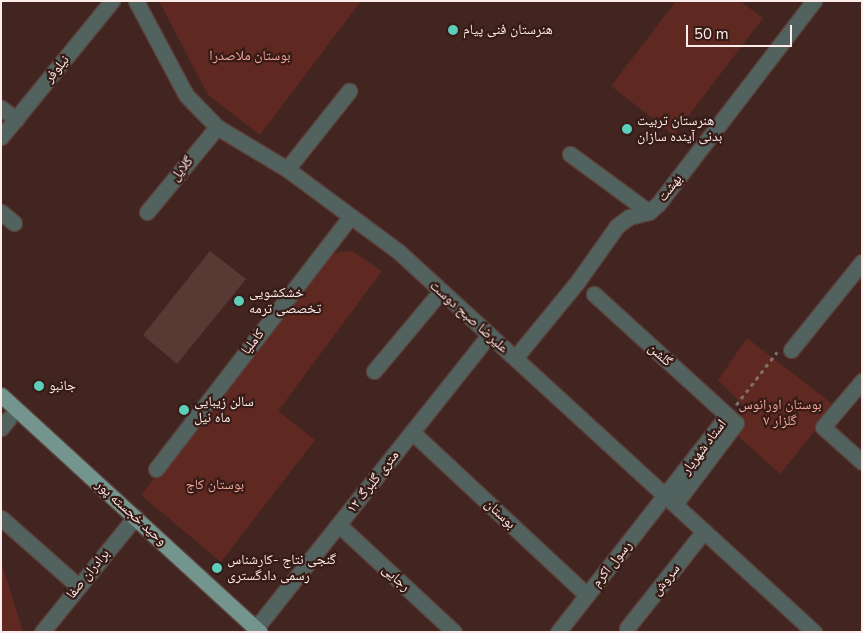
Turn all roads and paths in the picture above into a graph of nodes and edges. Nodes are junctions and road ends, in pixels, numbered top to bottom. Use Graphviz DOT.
graph roads {
  1 [pos="112,1"];
  2 [pos="136,1"];
  3 [pos="814,1"];
  4 [pos="349,91"];
  5 [pos="1,108"];
  6 [pos="16,119"];
  7 [pos="217,127"];
  8 [pos="1,137"];
  9 [pos="570,154"];
  10 [pos="286,169"];
  11 [pos="1,212"];
  12 [pos="147,212"];
  13 [pos="649,212"];
  14 [pos="350,216"];
  15 [pos="14,223"];
  16 [pos="862,262"];
  17 [pos="442,291"];
  18 [pos="594,294"];
  19 [pos="489,334"];
  20 [pos="791,350"];
  21 [pos="515,358"];
  22 [pos="374,371"];
  23 [pos="862,380"];
  24 [pos="1,395"];
  25 [pos="727,416"];
  26 [pos="412,432"];
  27 [pos="862,462"];
  28 [pos="156,469"];
  29 [pos="670,500"];
  30 [pos="135,517"];
  31 [pos="1,518"];
  32 [pos="339,525"];
  33 [pos="704,531"];
  34 [pos="78,586"];
  35 [pos="588,595"];
  36 [pos="627,628"];
  37 [pos="258,630"];
  38 [pos="42,632"];
  39 [pos="454,632"];
  40 [pos="558,632"];
  41 [pos="814,632"];
  1 -- 6 [label="street, نیلوفر"];
  2 -- 7 [label="street, علیرضا صبح دوست"];
  3 -- 13 [label="street, بهشت"];
  4 -- 10 [label="street"];
  5 -- 6 [label="street"];
  6 -- 8 [label="street, نیلوفر"];
  7 -- 10 [label="street, علیرضا صبح دوست"];
  7 -- 12 [label="street, گلایل"];
  9 -- 13 [label="street"];
  10 -- 14 [label="street, علیرضا صبح دوست"];
  11 -- 15 [label="street"];
  13 -- 21 [label="street, بهشت"];
  14 -- 17 [label="street, علیرضا صبح دوست"];
  14 -- 28 [label="street, کاملیا"];
  16 -- 20 [label="street"];
  17 -- 19 [label="street, علیرضا صبح دوست"];
  17 -- 22 [label="street"];
  18 -- 25 [label="street, گلشن"];
  19 -- 21 [label="street, علیرضا صبح دوست"];
  19 -- 26 [label="street, ۱۲ متری گلبرگ"];
  20 -- 25 [label="path"];
  21 -- 29 [label="street, علیرضا صبح دوست"];
  23 -- 27 [label="street"];
  24 -- 30 [label="main road, وحید خجسته پور"];
  25 -- 29 [label="street, استاد شهریار"];
  26 -- 32 [label="street, ۱۲ متری گلبرگ"];
  26 -- 35 [label="street, بوستان"];
  29 -- 33 [label="street, علیرضا صبح دوست"];
  29 -- 35 [label="street, رسول اکرم"];
  30 -- 34 [label="street, برادران صفا"];
  30 -- 37 [label="main road, وحید خجسته پور"];
  31 -- 34 [label="street"];
  32 -- 37 [label="street, ۱۲ متری گلبرگ"];
  32 -- 39 [label="street, رجایی"];
  33 -- 36 [label="street, سروش"];
  33 -- 41 [label="street, علیرضا صبح دوست"];
  34 -- 38 [label="street, برادران صفا"];
  35 -- 40 [label="street, رسول اکرم"];
}
